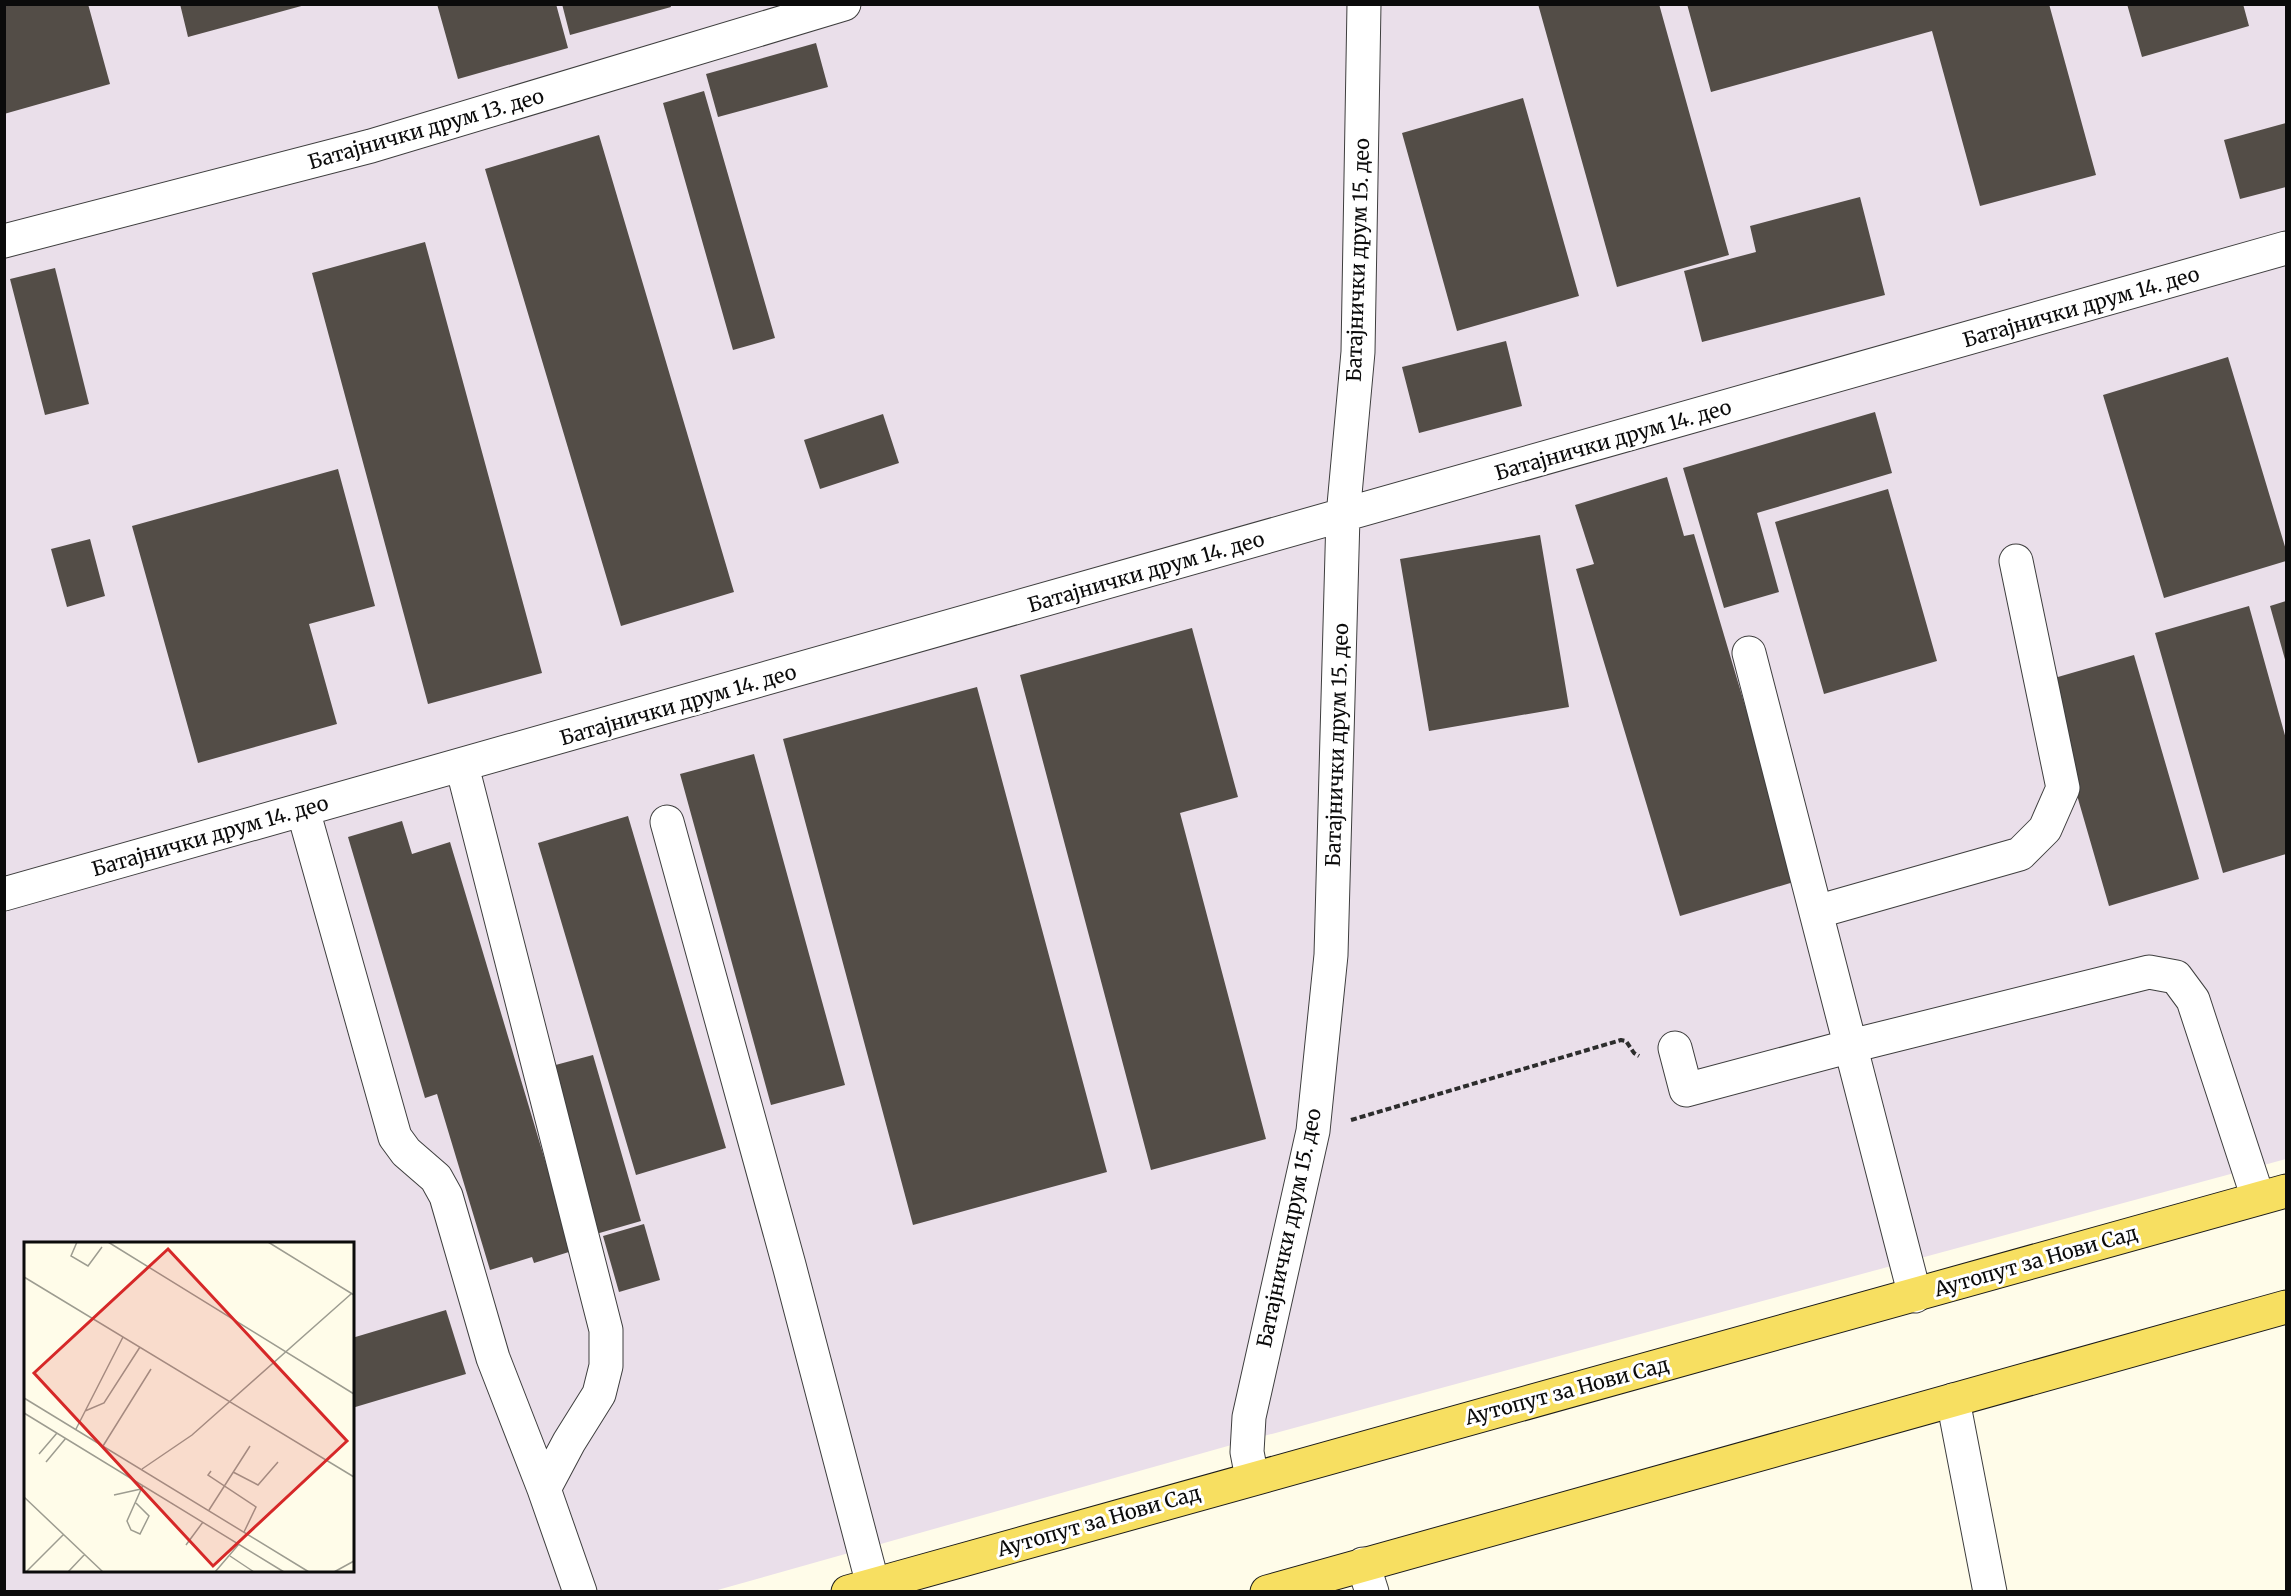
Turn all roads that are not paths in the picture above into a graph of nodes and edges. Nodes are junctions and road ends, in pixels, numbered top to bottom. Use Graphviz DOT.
graph roads {
  1 [pos="844,4"];
  2 [pos="1364,4"];
  3 [pos="4,241"];
  4 [pos="2286,248"];
  5 [pos="1344,516"];
  6 [pos="2016,561"];
  7 [pos="1749,653"];
  8 [pos="462,766"];
  9 [pos="303,810"];
  10 [pos="667,822"];
  11 [pos="4,894"];
  12 [pos="1816,912"];
  13 [pos="1851,1046"];
  14 [pos="1675,1048"];
  15 [pos="2272,1195"];
  16 [pos="1915,1296"];
  17 [pos="2286,1307"];
  18 [pos="1953,1400"];
  19 [pos="1252,1478"];
  20 [pos="544,1489"];
  21 [pos="1368,1578"];
  22 [pos="860,1588"];
  23 [pos="580,1592"];
  24 [pos="1267,1592"];
  25 [pos="1990,1592"];
  1 -- 3 [label="street, Батајнички друм 13. део"];
  2 -- 5 [label="street, Батајнички друм 15. део"];
  4 -- 5 [label="street, Батајнички друм 14. део"];
  5 -- 8 [label="street, Батајнички друм 14. део"];
  5 -- 19 [label="street, Батајнички друм 15. део"];
  6 -- 12 [label="street"];
  7 -- 12 [label="street"];
  8 -- 9 [label="street, Батајнички друм 14. део"];
  8 -- 20 [label="street"];
  9 -- 11 [label="street, Батајнички друм 14. део"];
  9 -- 20 [label="street"];
  10 -- 22 [label="street"];
  12 -- 13 [label="street"];
  13 -- 14 [label="street"];
  13 -- 15 [label="street"];
  13 -- 16 [label="street"];
  15 -- 16 [label="main road, Аутопут за Нови Сад"];
  16 -- 19 [label="main road, Аутопут за Нови Сад"];
  17 -- 18 [label="main road"];
  18 -- 21 [label="main road"];
  18 -- 25 [label="street"];
  19 -- 22 [label="main road, Аутопут за Нови Сад"];
  20 -- 23 [label="street"];
  21 -- 24 [label="main road"];
}
